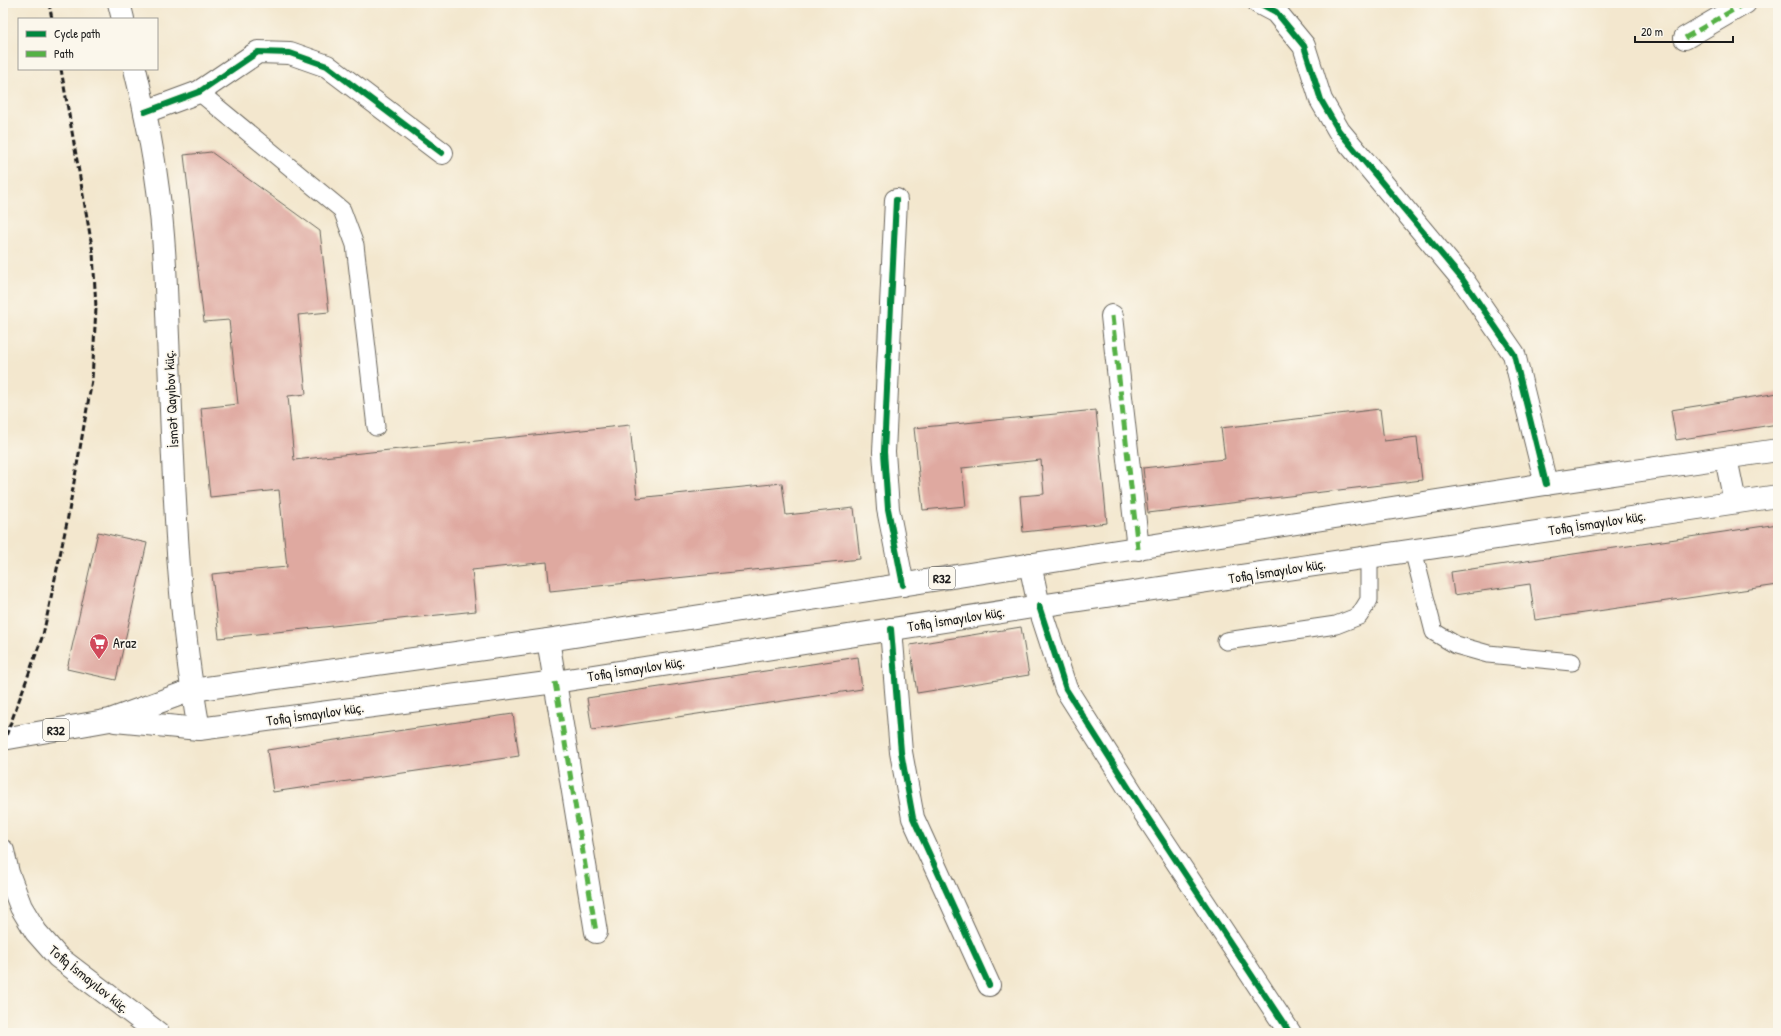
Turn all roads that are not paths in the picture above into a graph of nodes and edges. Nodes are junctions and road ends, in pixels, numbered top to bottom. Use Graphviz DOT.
graph roads {
  1 [pos="119,3"];
  2 [pos="1259,3"];
  3 [pos="1745,3"];
  4 [pos="123,18"];
  5 [pos="1685,38"];
  6 [pos="135,70"];
  7 [pos="200,92"];
  8 [pos="145,112"];
  9 [pos="442,153"];
  10 [pos="896,200"];
  11 [pos="1112,316"];
  12 [pos="376,427"];
  13 [pos="1778,450"];
  14 [pos="1726,458"];
  15 [pos="1546,484"];
  16 [pos="1778,496"];
  17 [pos="1736,502"];
  18 [pos="1138,549"];
  19 [pos="1413,550"];
  20 [pos="1369,557"];
  21 [pos="1030,564"];
  22 [pos="903,585"];
  23 [pos="1039,606"];
  24 [pos="890,629"];
  25 [pos="548,640"];
  26 [pos="1226,641"];
  27 [pos="1572,662"];
  28 [pos="555,682"];
  29 [pos="192,690"];
  30 [pos="110,720"];
  31 [pos="200,729"];
  32 [pos="3,739"];
  33 [pos="3,851"];
  34 [pos="596,932"];
  35 [pos="989,984"];
  36 [pos="158,1033"];
  37 [pos="1290,1033"];
  1 -- 4 [label="main road"];
  2 -- 15 [label="main road"];
  3 -- 5 [label="main road"];
  6 -- 8 [label="main road, İsmət Qayıbov küç."];
  7 -- 8 [label="main road"];
  7 -- 9 [label="main road"];
  7 -- 12 [label="lane"];
  8 -- 29 [label="main road, İsmət Qayıbov küç."];
  10 -- 22 [label="main road"];
  11 -- 18 [label="main road"];
  13 -- 14 [label="main road, R32"];
  14 -- 15 [label="main road, R32"];
  14 -- 17 [label="main road"];
  15 -- 18 [label="main road, R32"];
  16 -- 17 [label="main road, Tofiq İsmayılov küç. / R32"];
  17 -- 19 [label="main road, Tofiq İsmayılov küç. / R32"];
  18 -- 21 [label="main road, R32"];
  19 -- 20 [label="main road, Tofiq İsmayılov küç. / R32"];
  19 -- 27 [label="lane"];
  20 -- 23 [label="main road, Tofiq İsmayılov küç. / R32"];
  20 -- 26 [label="lane"];
  21 -- 22 [label="main road, R32"];
  21 -- 23 [label="main road"];
  22 -- 25 [label="main road, R32"];
  23 -- 24 [label="main road, Tofiq İsmayılov küç. / R32"];
  23 -- 37 [label="main road"];
  24 -- 28 [label="main road, Tofiq İsmayılov küç. / R32"];
  24 -- 35 [label="main road"];
  25 -- 28 [label="main road"];
  25 -- 29 [label="main road, R32"];
  28 -- 31 [label="main road, Tofiq İsmayılov küç. / R32"];
  28 -- 34 [label="main road"];
  29 -- 30 [label="main road, R32"];
  29 -- 31 [label="main road, İsmət Qayıbov küç."];
  30 -- 31 [label="main road, Tofiq İsmayılov küç. / R32"];
  30 -- 32 [label="main road, R32"];
  33 -- 36 [label="main road, Tofiq İsmayılov küç."];
}
